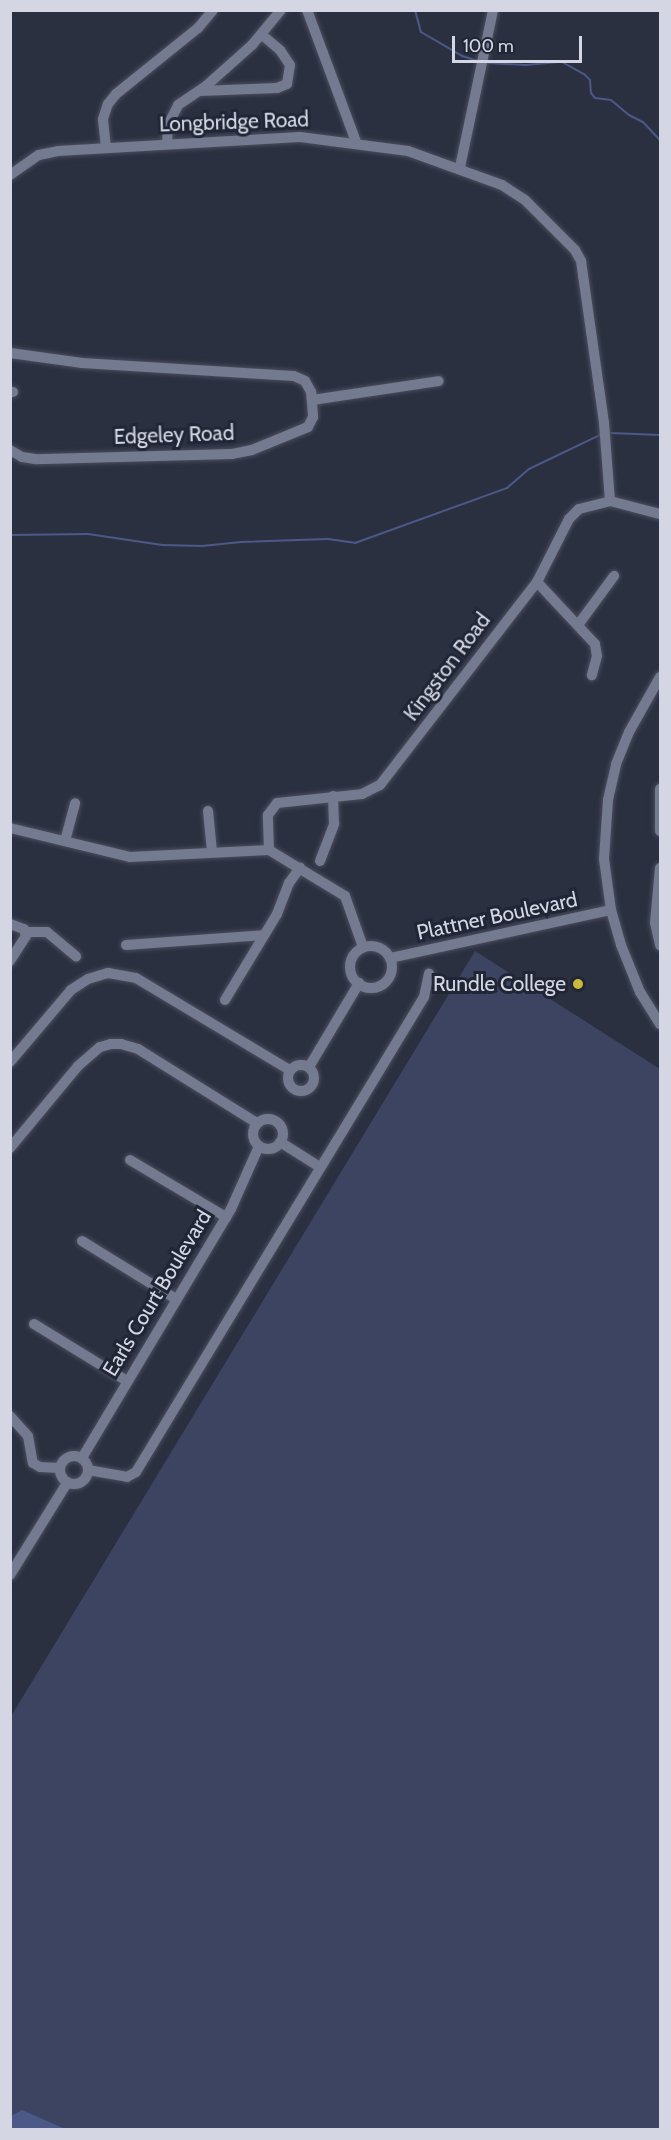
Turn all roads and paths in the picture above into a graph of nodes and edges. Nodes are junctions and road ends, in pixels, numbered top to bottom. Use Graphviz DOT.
graph roads {
  1 [pos="213,10"];
  2 [pos="281,10"];
  3 [pos="307,10"];
  4 [pos="493,10"];
  5 [pos="262,35"];
  6 [pos="200,91"];
  7 [pos="356,142"];
  8 [pos="167,144"];
  9 [pos="105,148"];
  10 [pos="460,167"];
  11 [pos="10,175"];
  12 [pos="10,353"];
  13 [pos="439,381"];
  14 [pos="312,400"];
  15 [pos="10,450"];
  16 [pos="610,501"];
  17 [pos="660,514"];
  18 [pos="614,576"];
  19 [pos="537,582"];
  20 [pos="578,625"];
  21 [pos="592,675"];
  22 [pos="660,677"];
  23 [pos="660,789"];
  24 [pos="333,796"];
  25 [pos="75,803"];
  26 [pos="208,811"];
  27 [pos="10,828"];
  28 [pos="660,831"];
  29 [pos="64,841"];
  30 [pos="269,850"];
  31 [pos="212,852"];
  32 [pos="320,861"];
  33 [pos="300,868"];
  34 [pos="660,868"];
  35 [pos="611,910"];
  36 [pos="10,924"];
  37 [pos="25,932"];
  38 [pos="264,935"];
  39 [pos="126,945"];
  40 [pos="660,945"];
  41 [pos="363,947"];
  42 [pos="76,956"];
  43 [pos="390,958"];
  44 [pos="10,961"];
  45 [pos="429,974"];
  46 [pos="359,983"];
  47 [pos="225,1000"];
  48 [pos="660,1024"];
  49 [pos="10,1062"];
  50 [pos="309,1067"];
  51 [pos="290,1070"];
  52 [pos="257,1123"];
  53 [pos="280,1142"];
  54 [pos="260,1146"];
  55 [pos="10,1148"];
  56 [pos="130,1160"];
  57 [pos="320,1167"];
  58 [pos="226,1217"];
  59 [pos="82,1241"];
  60 [pos="176,1299"];
  61 [pos="34,1324"];
  62 [pos="127,1381"];
  63 [pos="10,1416"];
  64 [pos="82,1458"];
  65 [pos="60,1468"];
  66 [pos="88,1470"];
  67 [pos="67,1483"];
  68 [pos="10,1575"];
  1 -- 9 [label="street"];
  2 -- 5 [label="street"];
  3 -- 7 [label="street"];
  4 -- 10 [label="street"];
  5 -- 6 [label="street"];
  5 -- 6 [label="street"];
  6 -- 8 [label="street"];
  7 -- 8 [label="street, Longbridge Road"];
  7 -- 10 [label="street, Longbridge Road"];
  8 -- 9 [label="street, Longbridge Road"];
  9 -- 11 [label="street, Longbridge Road"];
  10 -- 16 [label="street, Longbridge Road"];
  12 -- 14 [label="street"];
  13 -- 14 [label="street"];
  14 -- 15 [label="street, Edgeley Road"];
  16 -- 17 [label="street"];
  16 -- 19 [label="street, Kingston Road"];
  18 -- 20 [label="street"];
  19 -- 20 [label="street"];
  19 -- 24 [label="street, Kingston Road"];
  20 -- 21 [label="street"];
  22 -- 35 [label="street, Plattner Boulevard"];
  23 -- 28 [label="street"];
  24 -- 30 [label="street, Kingston Road"];
  24 -- 32 [label="street"];
  25 -- 29 [label="street"];
  26 -- 31 [label="street"];
  27 -- 29 [label="street"];
  29 -- 31 [label="street"];
  30 -- 31 [label="street"];
  30 -- 33 [label="street"];
  33 -- 38 [label="street"];
  33 -- 41 [label="street"];
  34 -- 40 [label="street"];
  35 -- 43 [label="street, Plattner Boulevard"];
  35 -- 48 [label="street, Plattner Boulevard"];
  36 -- 37 [label="street"];
  37 -- 42 [label="street"];
  37 -- 44 [label="street"];
  38 -- 39 [label="street"];
  38 -- 47 [label="street"];
  41 -- 43 [label="street"];
  41 -- 46 [label="street"];
  43 -- 46 [label="street"];
  45 -- 57 [label="street"];
  46 -- 50 [label="street"];
  49 -- 51 [label="street"];
  50 -- 51 [label="street"];
  50 -- 51 [label="street"];
  52 -- 53 [label="street"];
  52 -- 54 [label="street"];
  52 -- 55 [label="street"];
  53 -- 54 [label="street"];
  53 -- 57 [label="street"];
  54 -- 58 [label="street, Earls Court Boulevard"];
  56 -- 58 [label="street"];
  57 -- 66 [label="street"];
  58 -- 60 [label="street, Earls Court Boulevard"];
  59 -- 60 [label="street"];
  60 -- 62 [label="street, Earls Court Boulevard"];
  61 -- 62 [label="street"];
  62 -- 64 [label="street, Earls Court Boulevard"];
  63 -- 65 [label="street"];
  64 -- 65 [label="street"];
  64 -- 66 [label="street"];
  65 -- 67 [label="street"];
  66 -- 67 [label="street"];
  67 -- 68 [label="street"];
}
